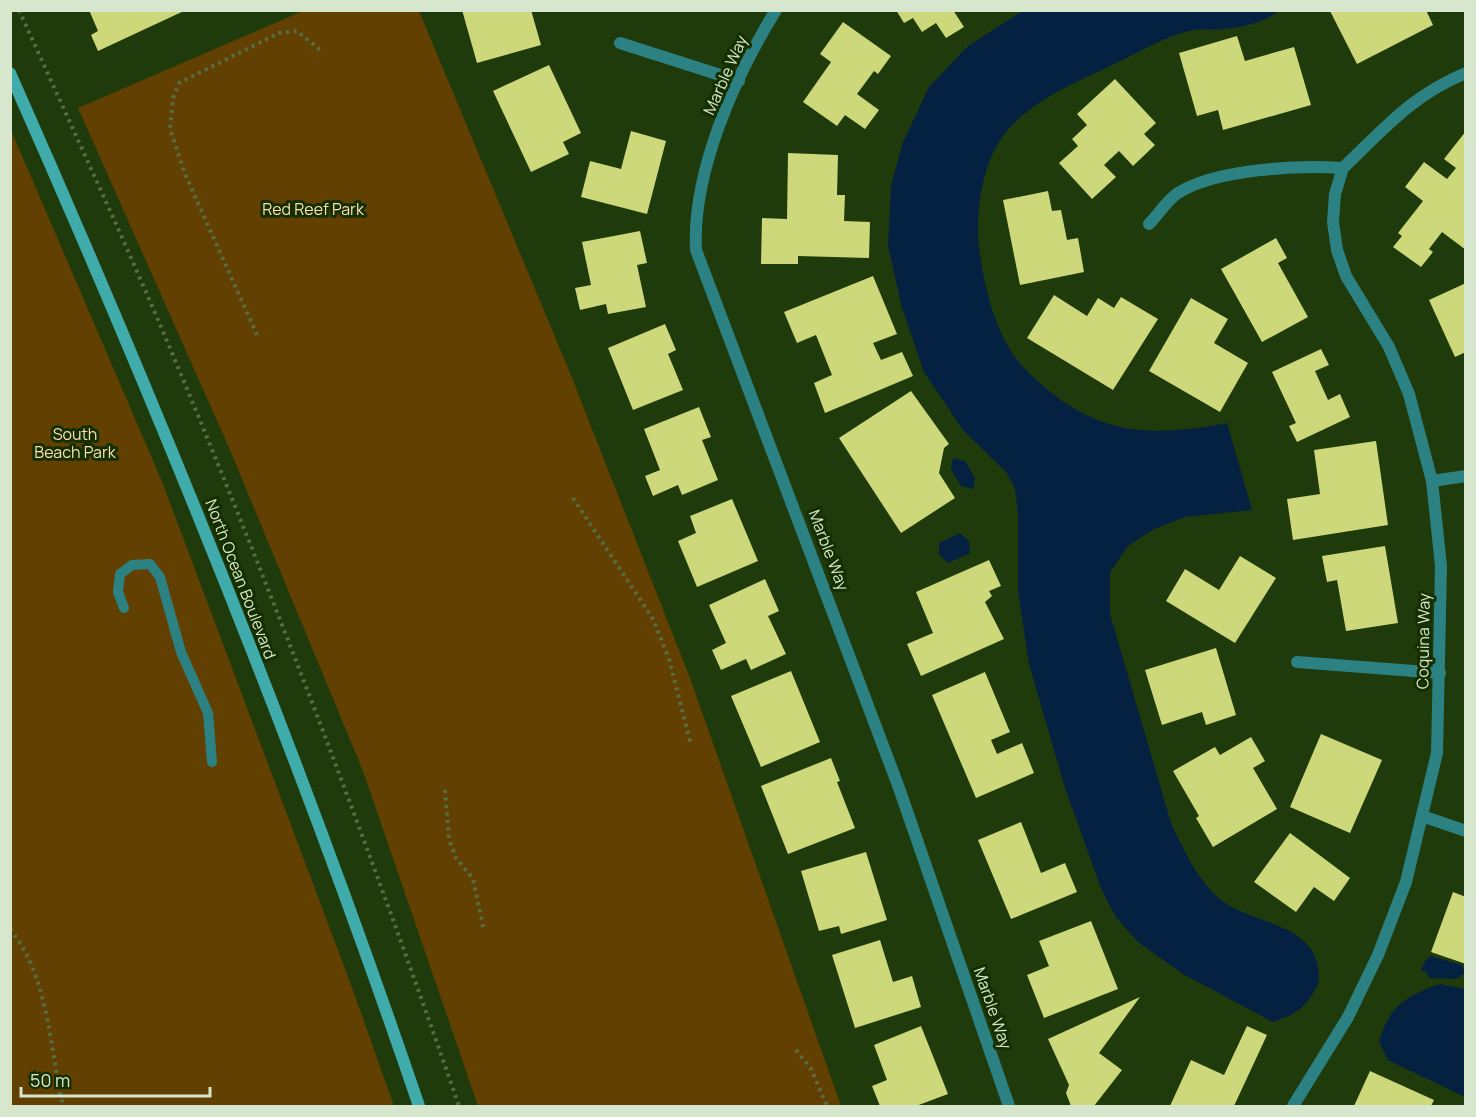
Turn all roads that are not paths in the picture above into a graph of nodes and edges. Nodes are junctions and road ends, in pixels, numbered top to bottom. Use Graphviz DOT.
graph roads {
  1 [pos="776,10"];
  2 [pos="620,43"];
  3 [pos="10,72"];
  4 [pos="1466,73"];
  5 [pos="739,81"];
  6 [pos="1343,168"];
  7 [pos="1149,224"];
  8 [pos="1466,476"];
  9 [pos="1432,481"];
  10 [pos="124,608"];
  11 [pos="1297,662"];
  12 [pos="1440,673"];
  13 [pos="212,762"];
  14 [pos="1422,816"];
  15 [pos="1466,831"];
  16 [pos="419,1107"];
  17 [pos="1009,1107"];
  18 [pos="1293,1107"];
  1 -- 5 [label="street, Marble Way"];
  2 -- 5 [label="street"];
  3 -- 16 [label="main road, North Ocean Boulevard"];
  4 -- 6 [label="street"];
  5 -- 17 [label="street, Marble Way"];
  6 -- 7 [label="street"];
  6 -- 9 [label="street, Coquina Way"];
  8 -- 9 [label="street"];
  9 -- 12 [label="street, Coquina Way"];
  10 -- 13 [label="lane"];
  11 -- 12 [label="street"];
  12 -- 14 [label="street, Coquina Way"];
  14 -- 15 [label="street"];
  14 -- 18 [label="street, Coquina Way"];
}
